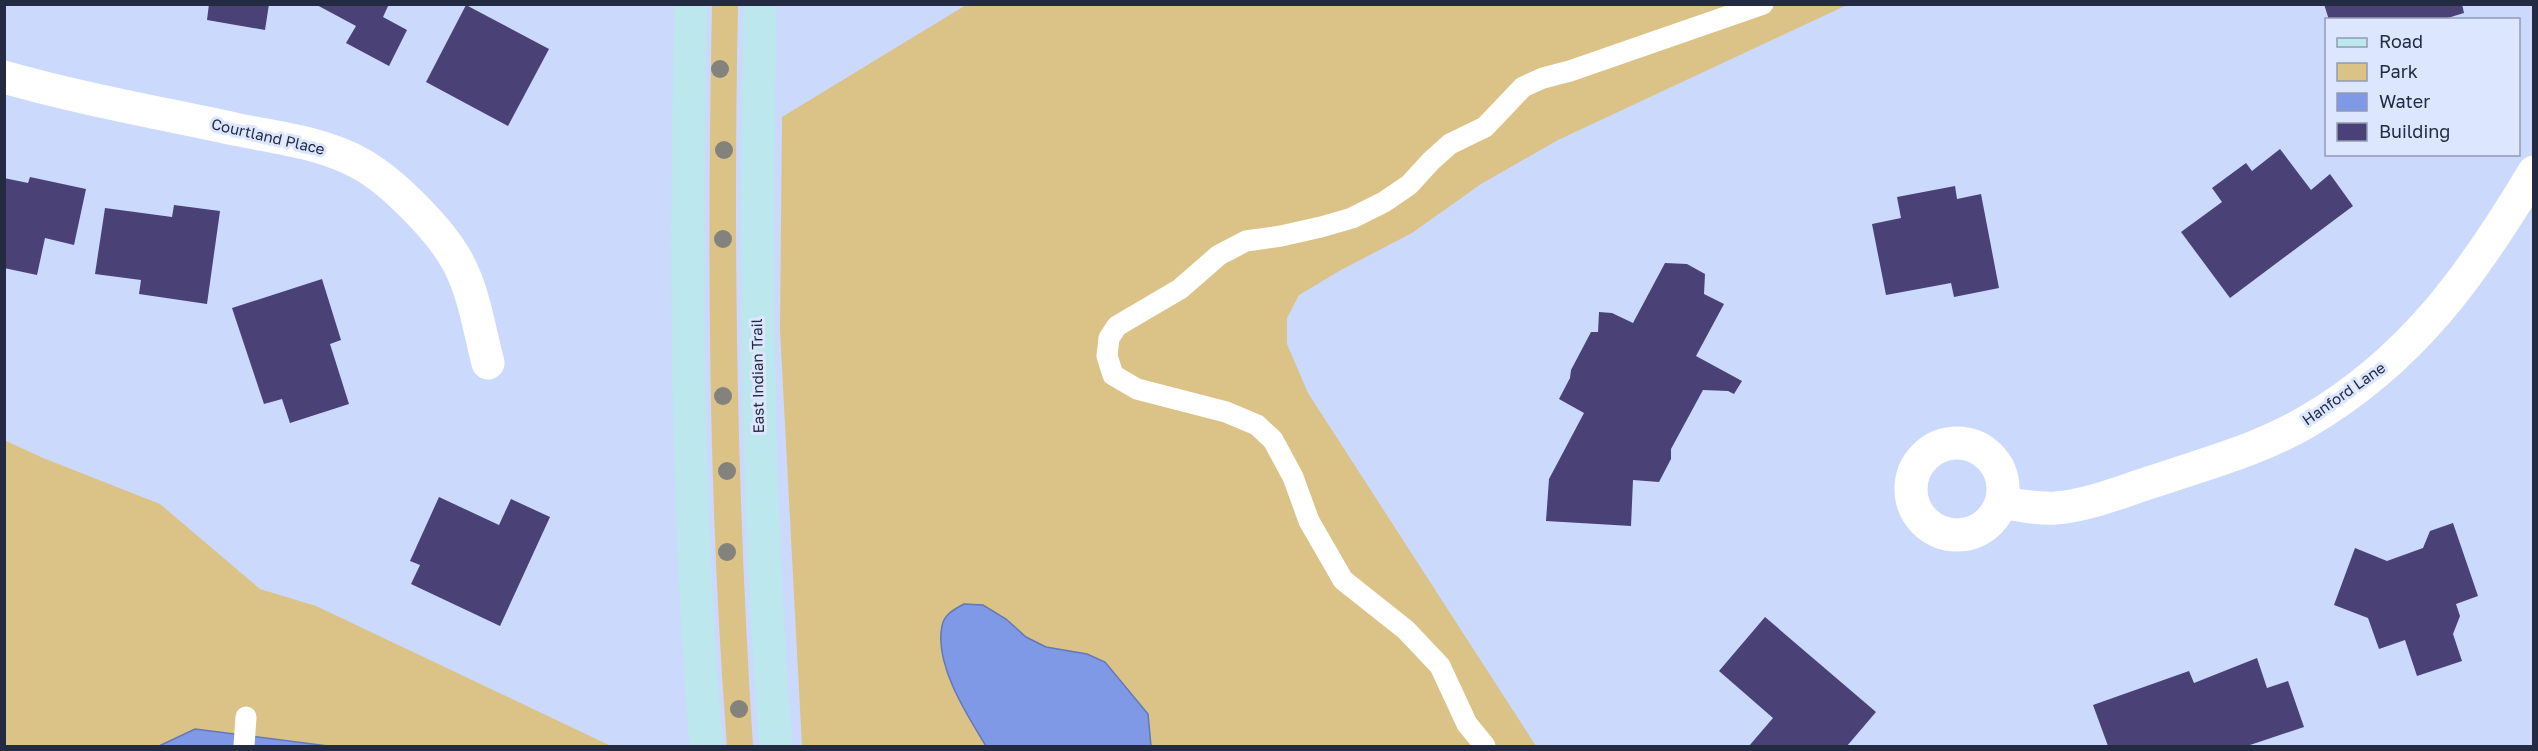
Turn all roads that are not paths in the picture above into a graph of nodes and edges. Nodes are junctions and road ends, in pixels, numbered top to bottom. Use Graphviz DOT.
graph roads {
  1 [pos="691,4"];
  2 [pos="760,4"];
  3 [pos="1762,4"];
  4 [pos="4,77"];
  5 [pos="2534,172"];
  6 [pos="488,363"];
  7 [pos="2002,502"];
  8 [pos="246,720"];
  9 [pos="244,747"];
  10 [pos="706,747"];
  11 [pos="776,747"];
  12 [pos="1485,747"];
  1 -- 10 [label="main road"];
  2 -- 11 [label="main road, East Indian Trail"];
  3 -- 12 [label="lane"];
  4 -- 6 [label="street, Courtland Place"];
  5 -- 7 [label="street, Hanford Lane"];
  8 -- 9 [label="lane"];
}
